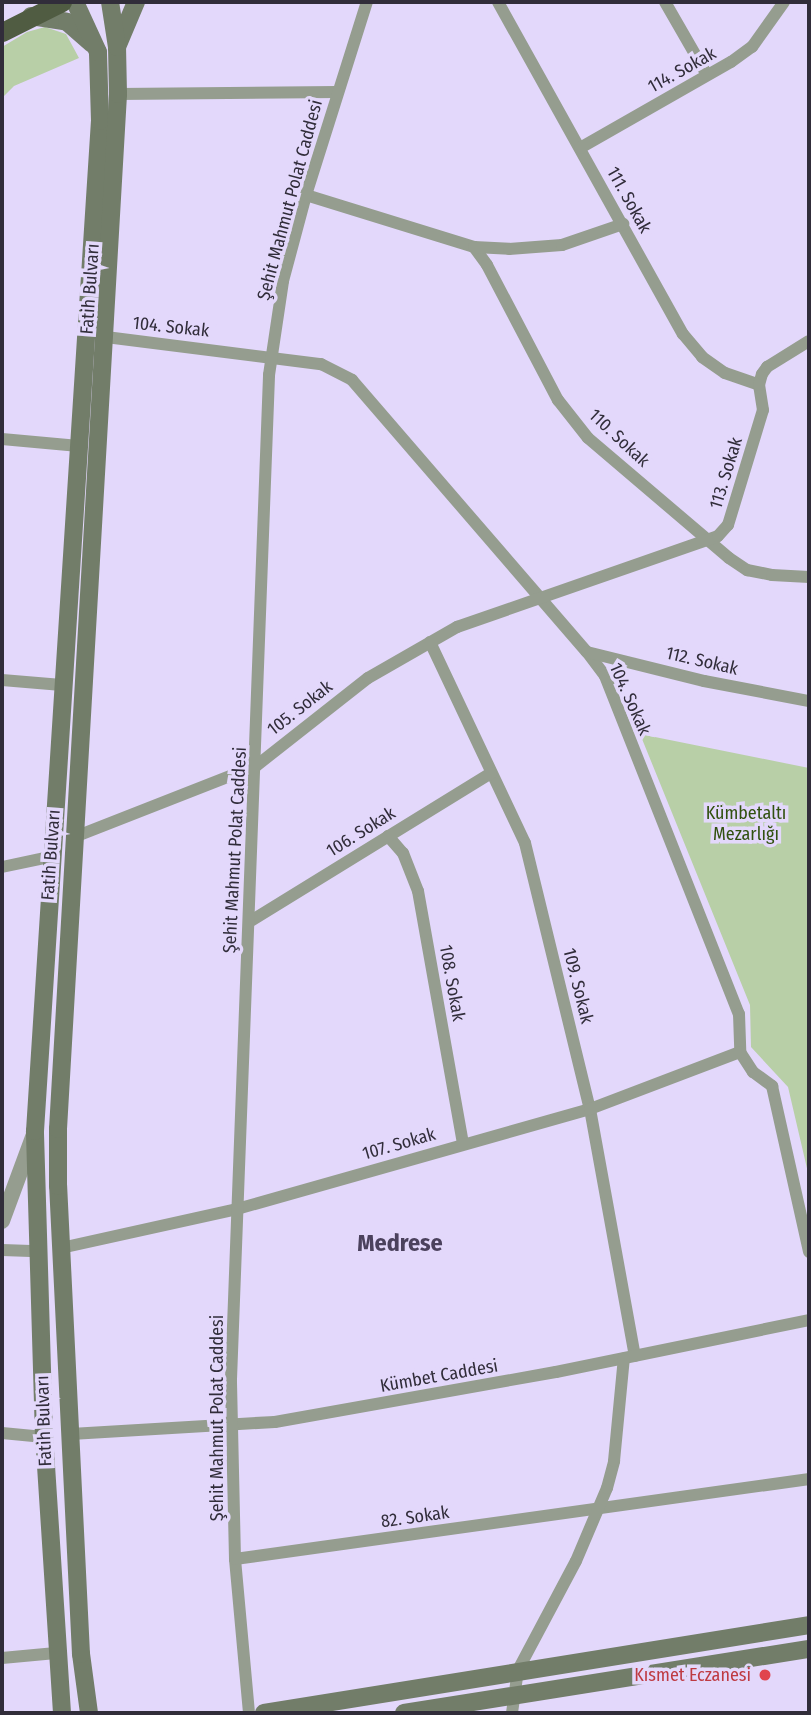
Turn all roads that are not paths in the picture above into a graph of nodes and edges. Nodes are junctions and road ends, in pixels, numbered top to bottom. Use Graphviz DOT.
graph roads {
  1 [pos="62,2"];
  2 [pos="75,2"];
  3 [pos="110,2"];
  4 [pos="136,2"];
  5 [pos="367,2"];
  6 [pos="498,2"];
  7 [pos="666,2"];
  8 [pos="784,2"];
  9 [pos="31,16"];
  10 [pos="2,32"];
  11 [pos="117,47"];
  12 [pos="98,52"];
  13 [pos="707,75"];
  14 [pos="337,92"];
  15 [pos="118,94"];
  16 [pos="580,148"];
  17 [pos="306,195"];
  18 [pos="624,224"];
  19 [pos="474,247"];
  20 [pos="106,337"];
  21 [pos="809,341"];
  22 [pos="271,355"];
  23 [pos="759,385"];
  24 [pos="2,439"];
  25 [pos="79,446"];
  26 [pos="707,541"];
  27 [pos="809,577"];
  28 [pos="541,598"];
  29 [pos="430,642"];
  30 [pos="587,652"];
  31 [pos="2,680"];
  32 [pos="62,685"];
  33 [pos="809,701"];
  34 [pos="256,766"];
  35 [pos="491,773"];
  36 [pos="77,836"];
  37 [pos="388,836"];
  38 [pos="50,857"];
  39 [pos="2,867"];
  40 [pos="248,922"];
  41 [pos="740,1052"];
  42 [pos="590,1109"];
  43 [pos="35,1131"];
  44 [pos="463,1144"];
  45 [pos="237,1209"];
  46 [pos="2,1221"];
  47 [pos="61,1248"];
  48 [pos="2,1250"];
  49 [pos="38,1251"];
  50 [pos="809,1252"];
  51 [pos="809,1320"];
  52 [pos="629,1357"];
  53 [pos="232,1427"];
  54 [pos="2,1433"];
  55 [pos="71,1434"];
  56 [pos="44,1437"];
  57 [pos="809,1479"];
  58 [pos="599,1509"];
  59 [pos="235,1559"];
  60 [pos="809,1625"];
  61 [pos="809,1649"];
  62 [pos="56,1653"];
  63 [pos="2,1658"];
  64 [pos="518,1670"];
  65 [pos="514,1694"];
  66 [pos="435,1711"];
  67 [pos="62,1713"];
  68 [pos="89,1713"];
  69 [pos="249,1713"];
  70 [pos="264,1713"];
  71 [pos="404,1713"];
  72 [pos="512,1713"];
  1 -- 9 [label="highway"];
  2 -- 12 [label="main road, Fatih Bulvarı"];
  3 -- 11 [label="main road, Fatih Bulvarı"];
  4 -- 11 [label="main road"];
  5 -- 14 [label="street, Şehit Mahmut Polat Caddesi"];
  6 -- 16 [label="street, 111. Sokak"];
  7 -- 13 [label="street"];
  8 -- 13 [label="street, 114. Sokak"];
  9 -- 10 [label="highway"];
  9 -- 12 [label="main road"];
  11 -- 15 [label="main road, Fatih Bulvarı"];
  12 -- 25 [label="main road, Fatih Bulvarı"];
  13 -- 16 [label="street, 114. Sokak"];
  14 -- 15 [label="street"];
  14 -- 17 [label="street, Şehit Mahmut Polat Caddesi"];
  15 -- 20 [label="main road, Fatih Bulvarı"];
  16 -- 18 [label="street, 111. Sokak"];
  17 -- 19 [label="street"];
  17 -- 22 [label="street, Şehit Mahmut Polat Caddesi"];
  18 -- 19 [label="street"];
  18 -- 23 [label="street, 111. Sokak"];
  19 -- 26 [label="street, 110. Sokak"];
  20 -- 22 [label="street, 104. Sokak"];
  20 -- 36 [label="main road, Fatih Bulvarı"];
  21 -- 23 [label="street"];
  22 -- 28 [label="street, 104. Sokak"];
  22 -- 34 [label="street, Şehit Mahmut Polat Caddesi"];
  23 -- 26 [label="street, 113. Sokak"];
  24 -- 25 [label="street"];
  25 -- 32 [label="main road, Fatih Bulvarı"];
  26 -- 27 [label="street, 110. Sokak"];
  26 -- 28 [label="street, 113. Sokak"];
  28 -- 29 [label="street, 105. Sokak"];
  28 -- 30 [label="street, 104. Sokak"];
  29 -- 34 [label="street, 105. Sokak"];
  29 -- 35 [label="street, 109. Sokak"];
  30 -- 33 [label="street, 112. Sokak"];
  30 -- 41 [label="street, 104. Sokak"];
  31 -- 32 [label="street"];
  32 -- 38 [label="main road, Fatih Bulvarı"];
  34 -- 36 [label="street, 105. Sokak"];
  34 -- 40 [label="street, Şehit Mahmut Polat Caddesi"];
  35 -- 37 [label="street, 106. Sokak"];
  35 -- 42 [label="street, 109. Sokak"];
  36 -- 47 [label="main road, Fatih Bulvarı"];
  37 -- 40 [label="street, 106. Sokak"];
  37 -- 44 [label="street, 108. Sokak"];
  38 -- 39 [label="street"];
  38 -- 43 [label="main road, Fatih Bulvarı"];
  40 -- 45 [label="street, Şehit Mahmut Polat Caddesi"];
  41 -- 42 [label="street, 107. Sokak"];
  41 -- 50 [label="street"];
  42 -- 44 [label="street, 107. Sokak"];
  42 -- 52 [label="street, 109. Sokak"];
  43 -- 46 [label="street"];
  43 -- 49 [label="main road, Fatih Bulvarı"];
  44 -- 45 [label="street, 107. Sokak"];
  45 -- 47 [label="street, 107. Sokak"];
  45 -- 53 [label="street, Şehit Mahmut Polat Caddesi"];
  47 -- 55 [label="main road, Fatih Bulvarı"];
  48 -- 49 [label="street"];
  49 -- 56 [label="main road, Fatih Bulvarı"];
  51 -- 52 [label="street, Kümbet Caddesi"];
  52 -- 53 [label="street, Kümbet Caddesi"];
  52 -- 58 [label="street, 109. Sokak"];
  53 -- 55 [label="street, Kümbet Caddesi"];
  53 -- 59 [label="street, Şehit Mahmut Polat Caddesi"];
  54 -- 56 [label="street"];
  55 -- 68 [label="main road, Fatih Bulvarı"];
  56 -- 62 [label="main road, Fatih Bulvarı"];
  57 -- 58 [label="street, 82. Sokak"];
  58 -- 59 [label="street, 82. Sokak"];
  58 -- 64 [label="street, 109. Sokak"];
  59 -- 69 [label="street, Şehit Mahmut Polat Caddesi"];
  60 -- 64 [label="main road"];
  61 -- 65 [label="main road"];
  62 -- 63 [label="street"];
  62 -- 67 [label="main road, Fatih Bulvarı"];
  64 -- 65 [label="street, 109. Sokak"];
  64 -- 70 [label="main road"];
  65 -- 66 [label="main road"];
  65 -- 72 [label="street, 109. Sokak"];
  66 -- 71 [label="main road"];
}
